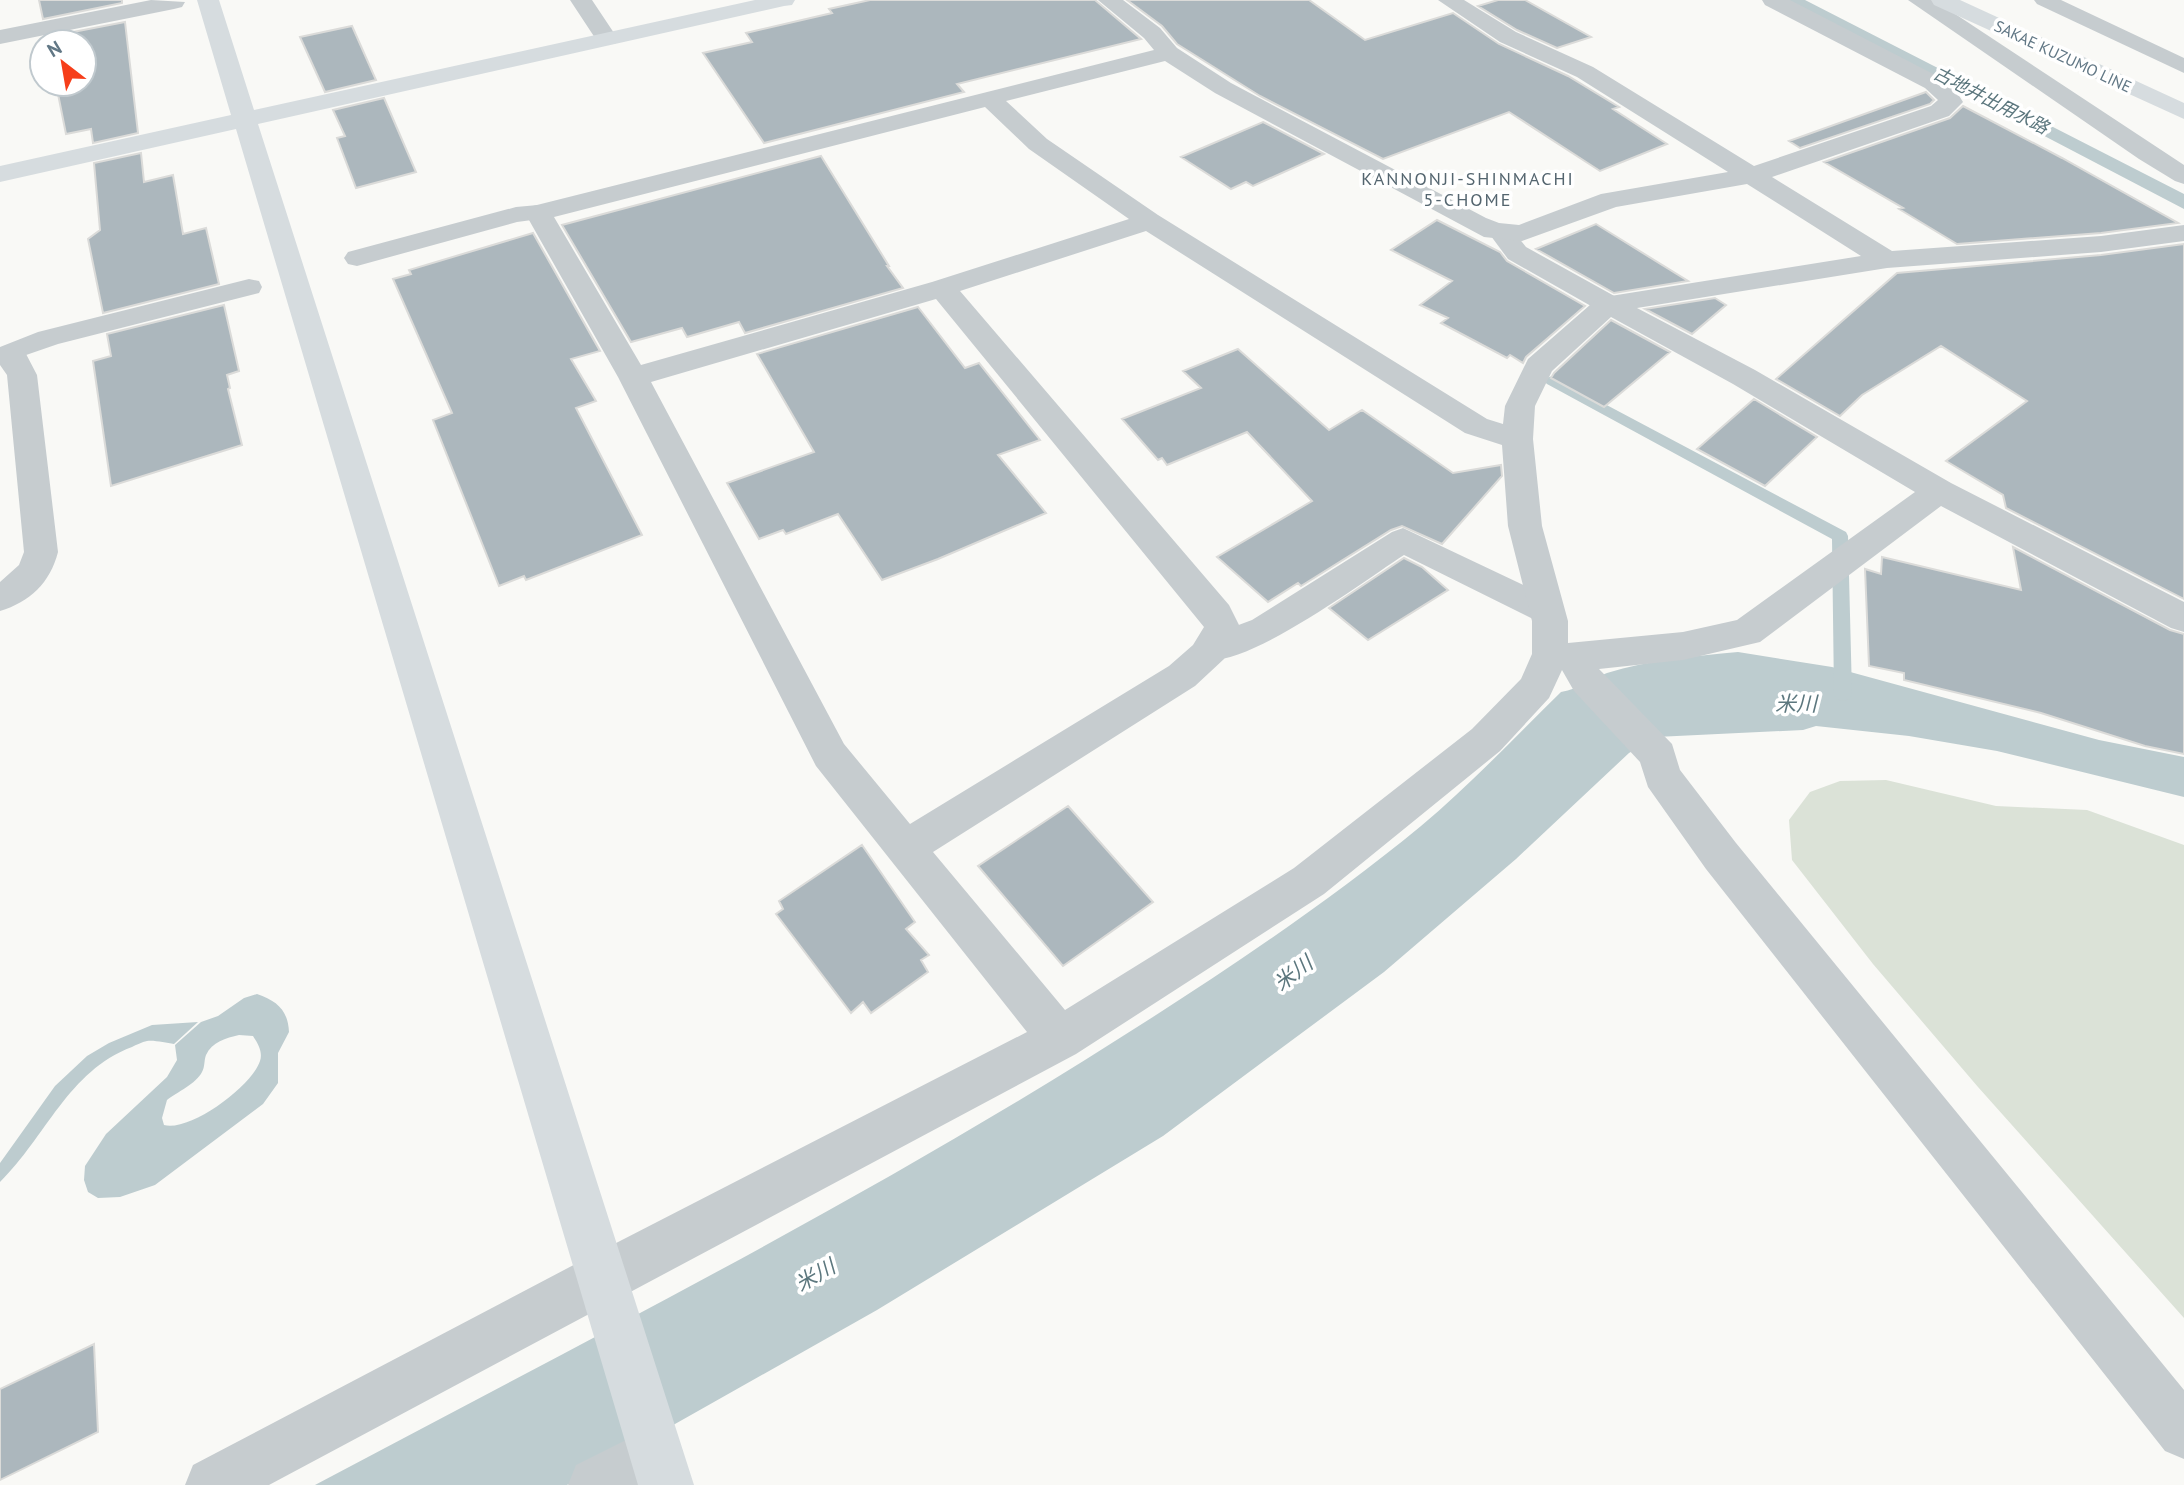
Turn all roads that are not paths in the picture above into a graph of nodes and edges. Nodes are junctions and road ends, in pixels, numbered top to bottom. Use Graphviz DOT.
graph roads {
  1 [pos="208,0"];
  2 [pos="581,0"];
  3 [pos="784,0"];
  4 [pos="1109,0"];
  5 [pos="1449,0"];
  6 [pos="1773,0"];
  7 [pos="1919,0"];
  8 [pos="1942,0"];
  9 [pos="2043,0"];
  10 [pos="174,2"];
  11 [pos="0,37"];
  12 [pos="607,39"];
  13 [pos="1169,53"];
  14 [pos="2184,66"];
  15 [pos="991,100"];
  16 [pos="2184,112"];
  17 [pos="246,119"];
  18 [pos="0,174"];
  19 [pos="1750,176"];
  20 [pos="2184,176"];
  21 [pos="538,213"];
  22 [pos="1149,221"];
  23 [pos="1501,232"];
  24 [pos="2184,233"];
  25 [pos="357,258"];
  26 [pos="1887,260"];
  27 [pos="249,287"];
  28 [pos="942,288"];
  29 [pos="1608,304"];
  30 [pos="1,356"];
  31 [pos="633,376"];
  32 [pos="1517,439"];
  33 [pos="1939,491"];
  34 [pos="0,598"];
  35 [pos="1547,611"];
  36 [pos="2184,618"];
  37 [pos="1213,649"];
  38 [pos="1571,665"];
  39 [pos="905,848"];
  40 [pos="1060,1039"];
  41 [pos="610,1298"];
  42 [pos="2184,1432"];
  43 [pos="656,1454"];
  44 [pos="213,1485"];
  45 [pos="596,1485"];
  1 -- 17 [label="street"];
  2 -- 12 [label="street"];
  3 -- 12 [label="street"];
  4 -- 13 [label="street"];
  5 -- 19 [label="street"];
  6 -- 19 [label="street"];
  7 -- 20 [label="street"];
  8 -- 16 [label="street, SAKAE KUZUMO LINE"];
  9 -- 14 [label="lane"];
  10 -- 11 [label="street"];
  12 -- 17 [label="street"];
  13 -- 15 [label="street"];
  13 -- 23 [label="street"];
  15 -- 21 [label="street"];
  15 -- 22 [label="street"];
  17 -- 18 [label="street"];
  17 -- 41 [label="street"];
  19 -- 23 [label="street"];
  19 -- 26 [label="street"];
  21 -- 25 [label="lane"];
  21 -- 31 [label="street"];
  22 -- 28 [label="street"];
  22 -- 32 [label="street"];
  23 -- 29 [label="lane"];
  24 -- 26 [label="street"];
  26 -- 29 [label="street"];
  27 -- 30 [label="lane"];
  28 -- 31 [label="street"];
  28 -- 37 [label="street"];
  29 -- 32 [label="street"];
  29 -- 33 [label="street"];
  30 -- 34 [label="street"];
  31 -- 39 [label="street"];
  32 -- 35 [label="street"];
  33 -- 36 [label="street"];
  33 -- 38 [label="street"];
  35 -- 37 [label="lane"];
  35 -- 38 [label="street"];
  37 -- 39 [label="street"];
  38 -- 40 [label="street"];
  38 -- 42 [label="street"];
  39 -- 40 [label="street"];
  40 -- 41 [label="street"];
  41 -- 43 [label="street"];
  41 -- 44 [label="street"];
  43 -- 45 [label="street"];
}
